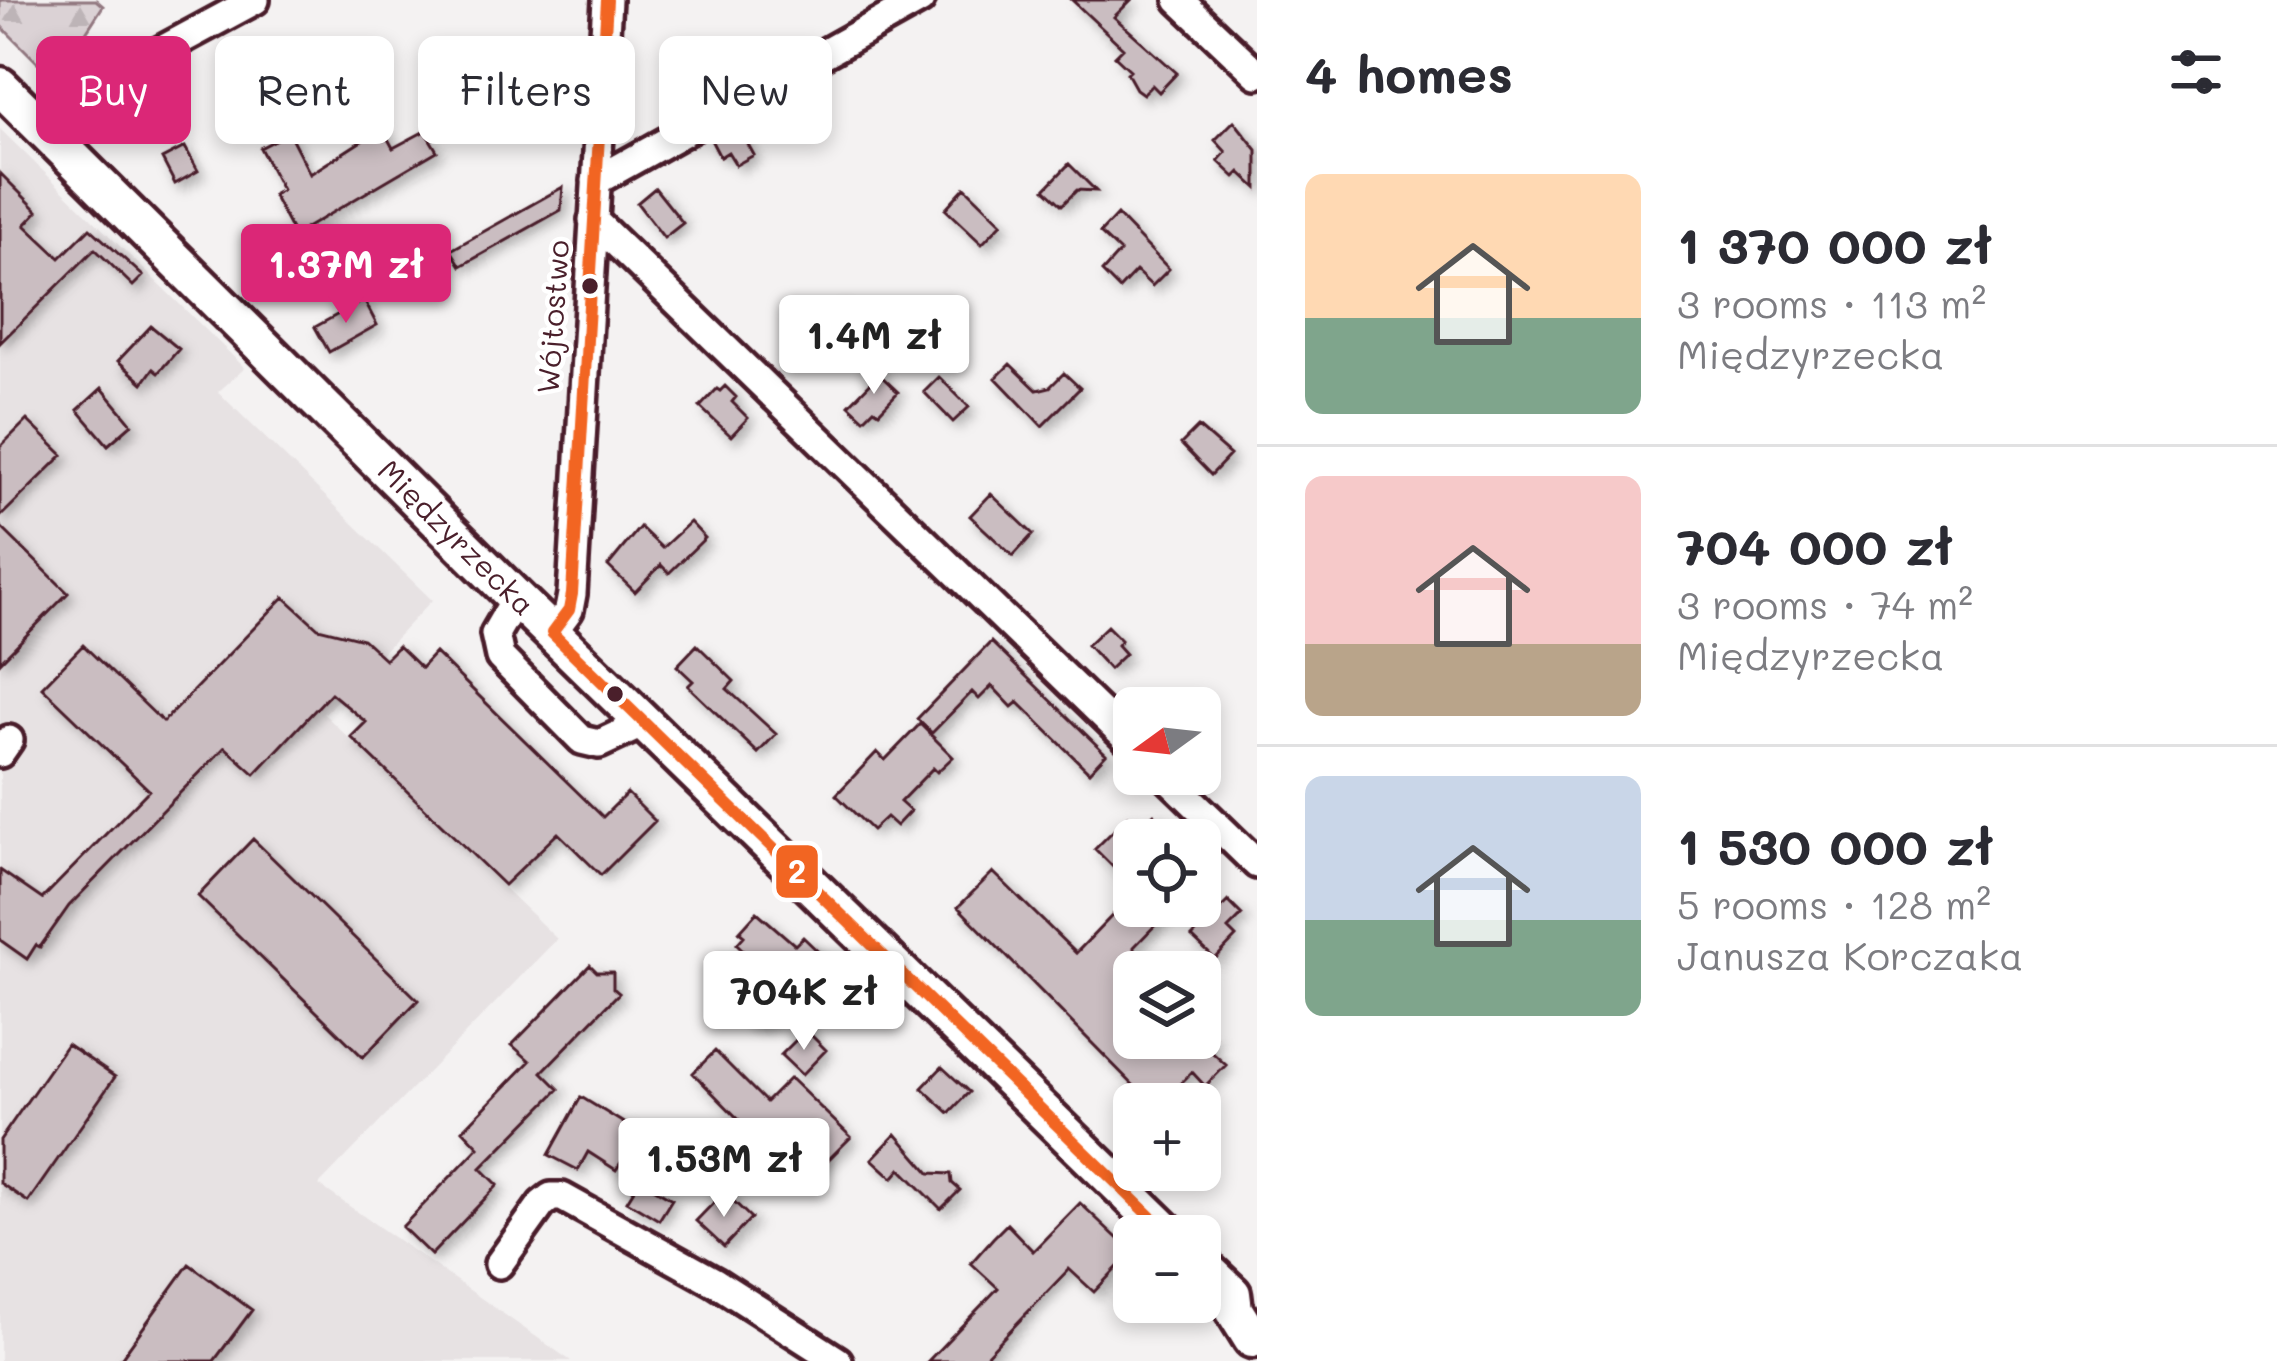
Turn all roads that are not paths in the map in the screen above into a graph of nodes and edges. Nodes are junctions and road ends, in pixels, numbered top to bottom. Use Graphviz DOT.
graph roads {
  1 [pos="255,0"];
  2 [pos="607,0"];
  3 [pos="920,0"];
  4 [pos="1179,0"];
  5 [pos="188,36"];
  6 [pos="1257,74"];
  7 [pos="0,86"];
  8 [pos="36,122"];
  9 [pos="58,144"];
  10 [pos="596,181"];
  11 [pos="593,220"];
  12 [pos="516,598"];
  13 [pos="552,633"];
  14 [pos="644,723"];
  15 [pos="1113,725"];
  16 [pos="1186,795"];
  17 [pos="1257,864"];
  18 [pos="1149,1215"];
  19 [pos="500,1264"];
  20 [pos="1244,1298"];
  21 [pos="1253,1344"];
  22 [pos="838,1361"];
  1 -- 5 [label="street"];
  2 -- 10 [label="street, Wójtostwo"];
  3 -- 10 [label="street"];
  4 -- 6 [label="street"];
  7 -- 8 [label="main road, Międzyrzecka"];
  9 -- 12 [label="main road, Międzyrzecka"];
  10 -- 11 [label="street, Wójtostwo"];
  11 -- 13 [label="street, Wójtostwo"];
  11 -- 15 [label="street"];
  12 -- 13 [label="main road, Międzyrzecka"];
  12 -- 14 [label="street"];
  13 -- 14 [label="main road, Międzyrzecka"];
  14 -- 18 [label="main road, Międzyrzecka"];
  16 -- 17 [label="street"];
  19 -- 22 [label="street"];
  20 -- 21 [label="main road"];
}
